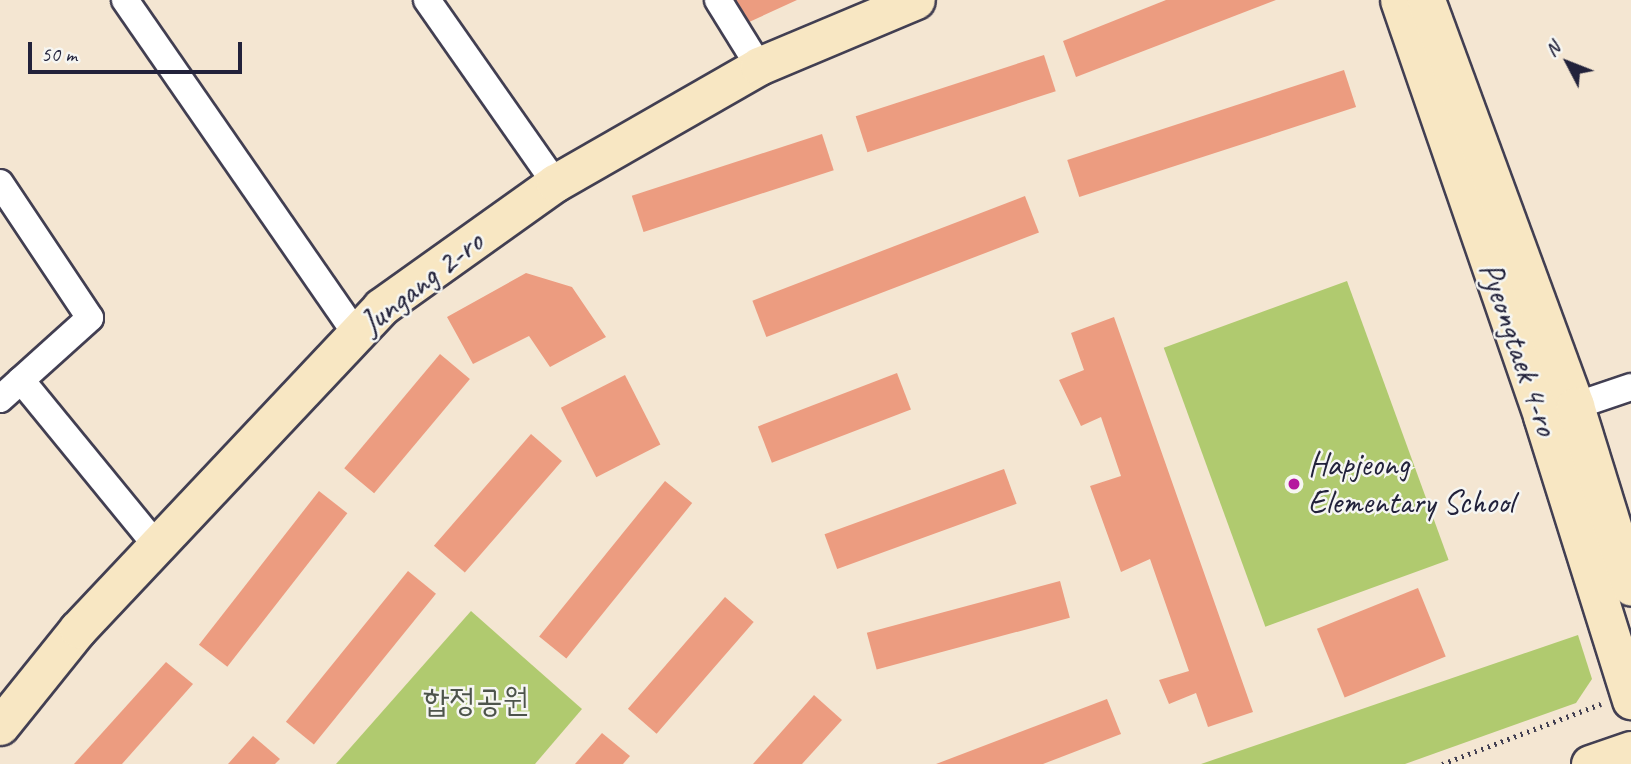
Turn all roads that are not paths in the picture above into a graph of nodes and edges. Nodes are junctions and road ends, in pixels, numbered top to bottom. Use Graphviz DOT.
graph roads {
  1 [pos="125,0"];
  2 [pos="427,0"];
  3 [pos="718,0"];
  4 [pos="916,0"];
  5 [pos="1399,0"];
  6 [pos="1426,0"];
  7 [pos="759,66"];
  8 [pos="0,183"];
  9 [pos="555,183"];
  10 [pos="356,334"];
  11 [pos="21,380"];
  12 [pos="1631,387"];
  13 [pos="0,399"];
  14 [pos="1575,406"];
  15 [pos="157,547"];
  16 [pos="1631,587"];
  17 [pos="1630,696"];
  18 [pos="0,726"];
  19 [pos="1631,750"];
  20 [pos="1590,764"];
  1 -- 10 [label="street"];
  2 -- 9 [label="street"];
  3 -- 7 [label="street"];
  4 -- 7 [label="street, Jungang 2-ro"];
  5 -- 17 [label="street, Pyeongtaek 4-ro"];
  6 -- 14 [label="street, Pyeongtaek 4-ro"];
  7 -- 9 [label="street, Jungang 2-ro"];
  8 -- 11 [label="street"];
  9 -- 10 [label="street, Jungang 2-ro"];
  10 -- 15 [label="street, Jungang 2-ro"];
  11 -- 13 [label="street"];
  11 -- 15 [label="street"];
  12 -- 14 [label="street"];
  14 -- 16 [label="street, Pyeongtaek 4-ro"];
  15 -- 18 [label="street, Jungang 2-ro"];
  19 -- 20 [label="street"];
}
